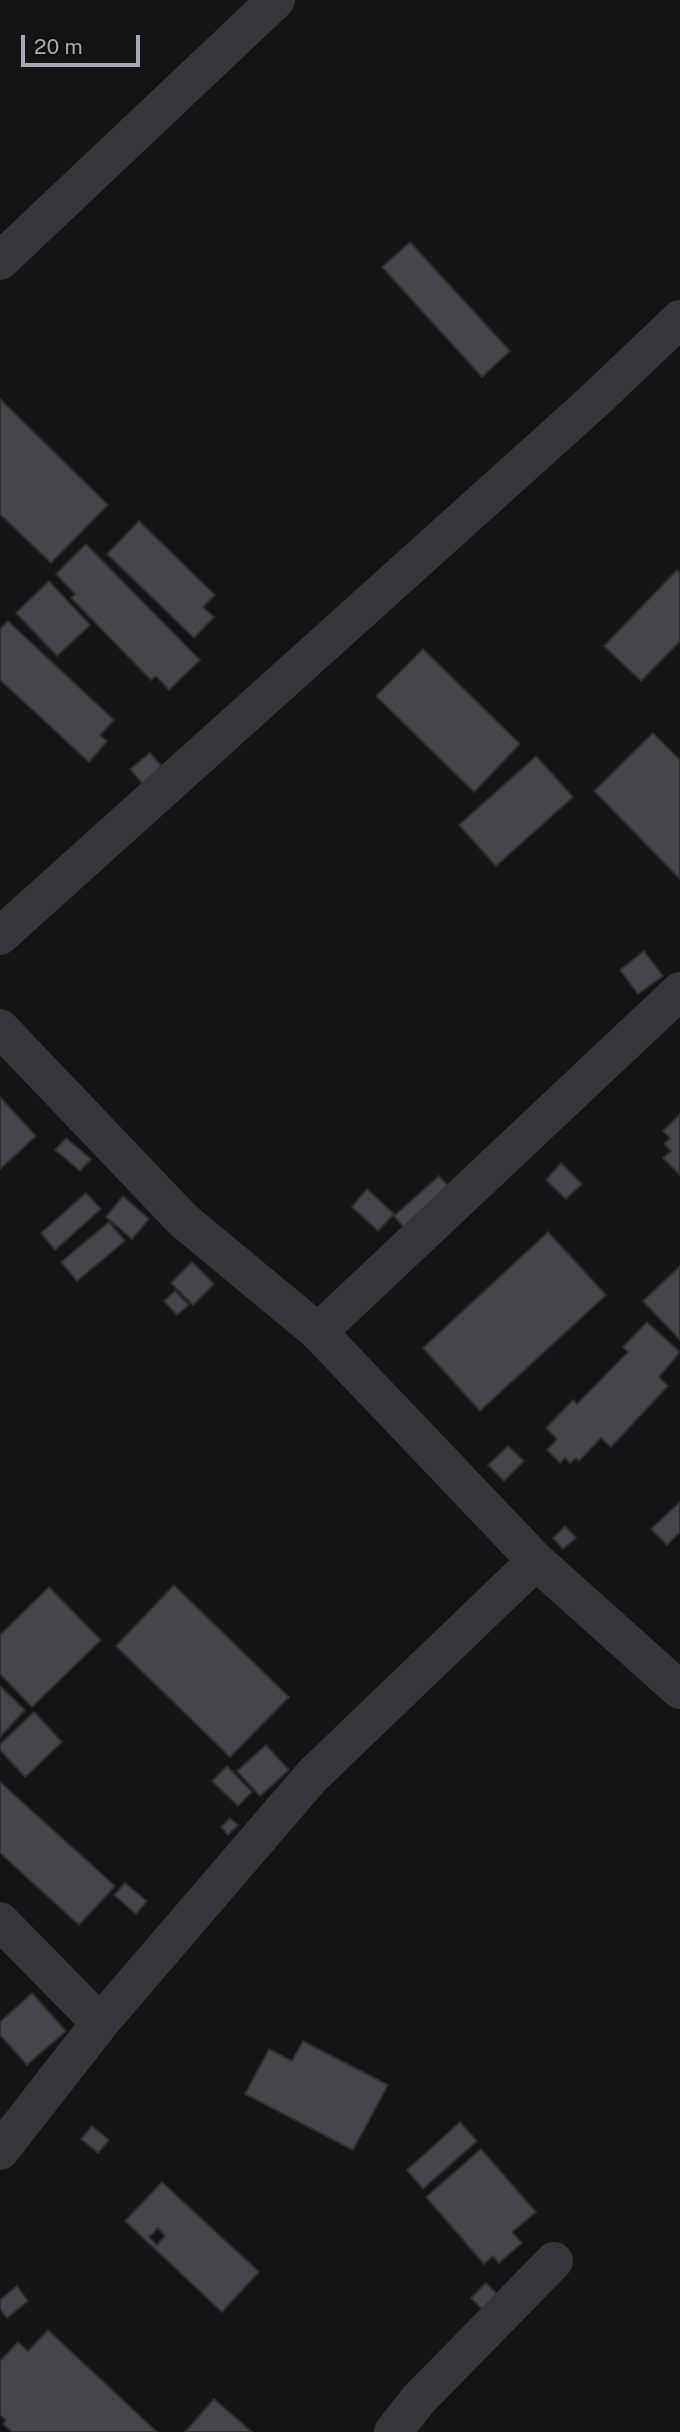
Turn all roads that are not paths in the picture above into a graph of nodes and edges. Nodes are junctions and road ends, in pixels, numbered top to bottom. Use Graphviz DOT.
graph roads {
  1 [pos="276,0"];
  2 [pos="0,261"];
  3 [pos="680,319"];
  4 [pos="0,936"];
  5 [pos="680,991"];
  6 [pos="0,1028"];
  7 [pos="318,1332"];
  8 [pos="536,1561"];
  9 [pos="679,1686"];
  10 [pos="0,1922"];
  11 [pos="100,2023"];
  12 [pos="0,2151"];
  13 [pos="554,2261"];
  14 [pos="393,2432"];
  1 -- 2 [label="street"];
  3 -- 4 [label="street"];
  5 -- 7 [label="street"];
  6 -- 7 [label="street"];
  7 -- 8 [label="street"];
  8 -- 9 [label="street"];
  8 -- 11 [label="street"];
  10 -- 11 [label="street"];
  11 -- 12 [label="street"];
  13 -- 14 [label="street"];
}
